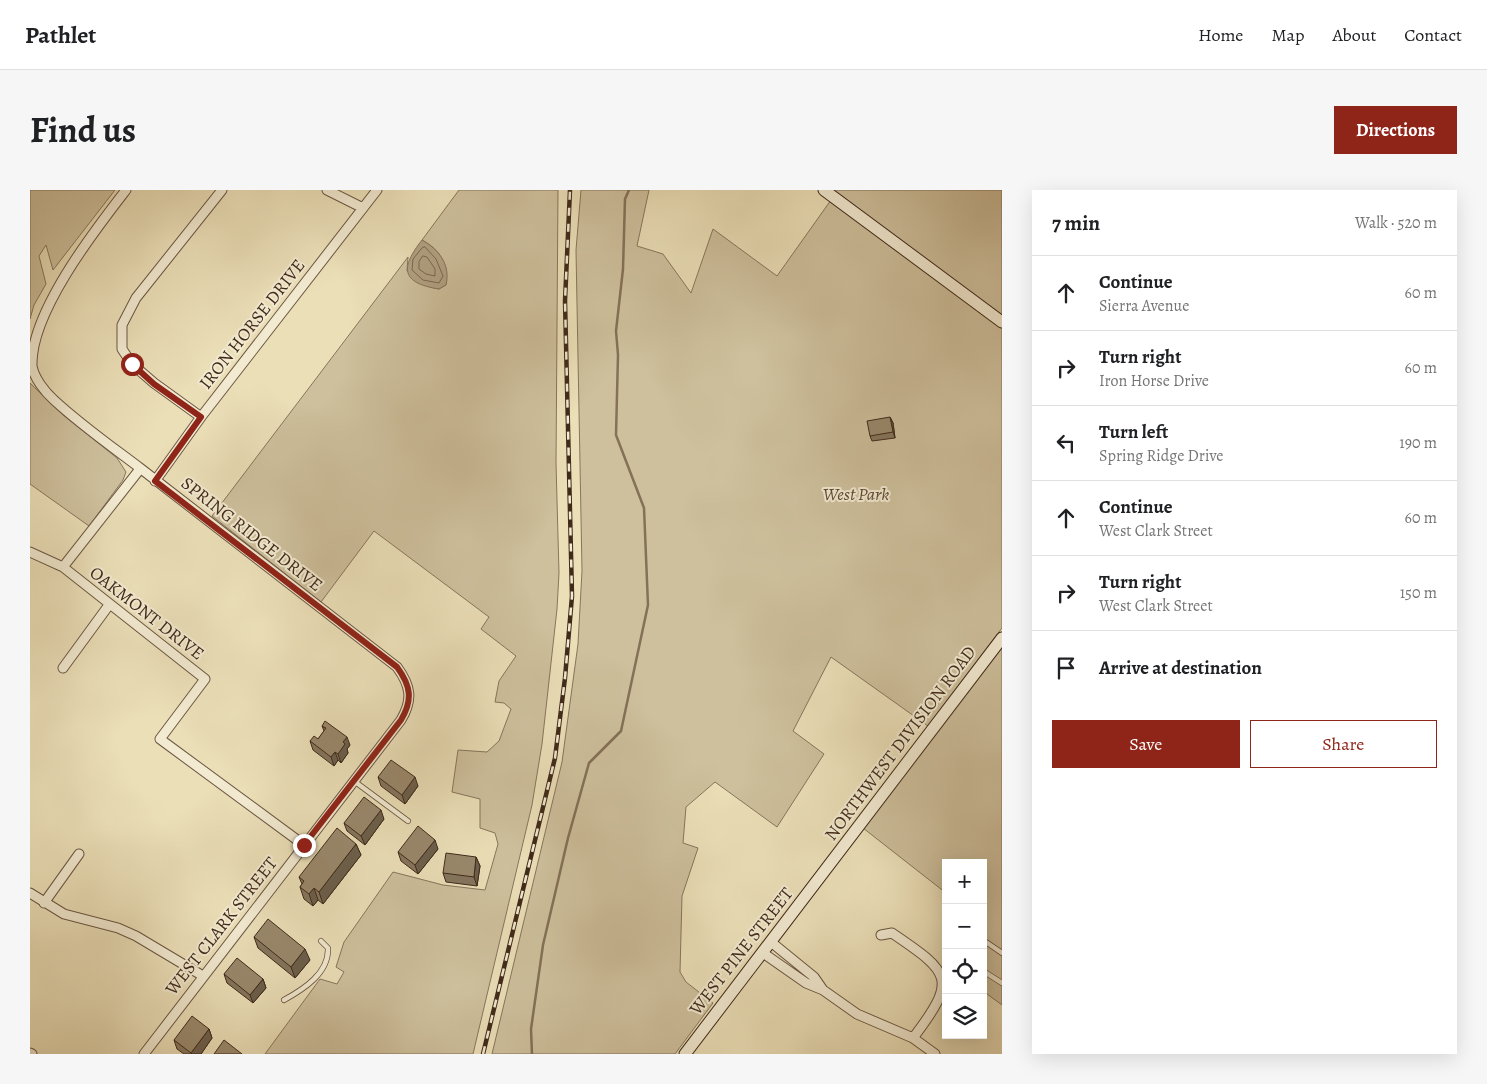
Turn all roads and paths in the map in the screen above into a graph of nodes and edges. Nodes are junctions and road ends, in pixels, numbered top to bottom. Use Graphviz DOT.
graph roads {
  1 [pos="126,190"];
  2 [pos="222,190"];
  3 [pos="327,190"];
  4 [pos="377,190"];
  5 [pos="824,190"];
  6 [pos="363,208"];
  7 [pos="1002,322"];
  8 [pos="30,356"];
  9 [pos="201,417"];
  10 [pos="140,468"];
  11 [pos="155,481"];
  12 [pos="30,552"];
  13 [pos="63,567"];
  14 [pos="109,605"];
  15 [pos="353,633"];
  16 [pos="1002,638"];
  17 [pos="63,668"];
  18 [pos="354,781"];
  19 [pos="408,821"];
  20 [pos="304,845"];
  21 [pos="79,854"];
  22 [pos="826,870"];
  23 [pos="30,893"];
  24 [pos="44,903"];
  25 [pos="881,935"];
  26 [pos="321,941"];
  27 [pos="771,942"];
  28 [pos="987,942"];
  29 [pos="762,953"];
  30 [pos="1002,953"];
  31 [pos="987,974"];
  32 [pos="203,976"];
  33 [pos="942,980"];
  34 [pos="1002,983"];
  35 [pos="823,990"];
  36 [pos="942,991"];
  37 [pos="284,1000"];
  38 [pos="913,1038"];
  39 [pos="144,1054"];
  40 [pos="685,1054"];
  41 [pos="935,1054"];
  1 -- 8 [label="street"];
  2 -- 9 [label="street"];
  3 -- 6 [label="street"];
  4 -- 6 [label="street, IRON HORSE DRIVE"];
  5 -- 7 [label="street"];
  6 -- 9 [label="street, IRON HORSE DRIVE"];
  8 -- 10 [label="street, SPRING RIDGE DRIVE"];
  9 -- 11 [label="street, IRON HORSE DRIVE"];
  10 -- 11 [label="street, SPRING RIDGE DRIVE"];
  10 -- 13 [label="street, OAKMONT DRIVE"];
  11 -- 15 [label="street, SPRING RIDGE DRIVE"];
  12 -- 13 [label="street"];
  13 -- 14 [label="street, OAKMONT DRIVE"];
  14 -- 17 [label="street"];
  14 -- 20 [label="street, OAKMONT DRIVE"];
  15 -- 18 [label="street, WEST CLARK STREET"];
  16 -- 22 [label="street, NORTHWEST DIVISION ROAD"];
  18 -- 19 [label="lane"];
  18 -- 20 [label="street, WEST CLARK STREET"];
  20 -- 32 [label="street, WEST CLARK STREET"];
  21 -- 24 [label="street"];
  22 -- 27 [label="street, WEST PINE STREET"];
  23 -- 24 [label="street"];
  24 -- 32 [label="street"];
  25 -- 33 [label="street"];
  26 -- 37 [label="lane"];
  27 -- 29 [label="street, WEST PINE STREET"];
  27 -- 35 [label="street"];
  28 -- 30 [label="lane"];
  29 -- 35 [label="street"];
  29 -- 40 [label="street, WEST PINE STREET"];
  31 -- 34 [label="lane"];
  32 -- 39 [label="street, WEST CLARK STREET"];
  35 -- 38 [label="street"];
  36 -- 38 [label="street"];
  38 -- 41 [label="street"];
}
